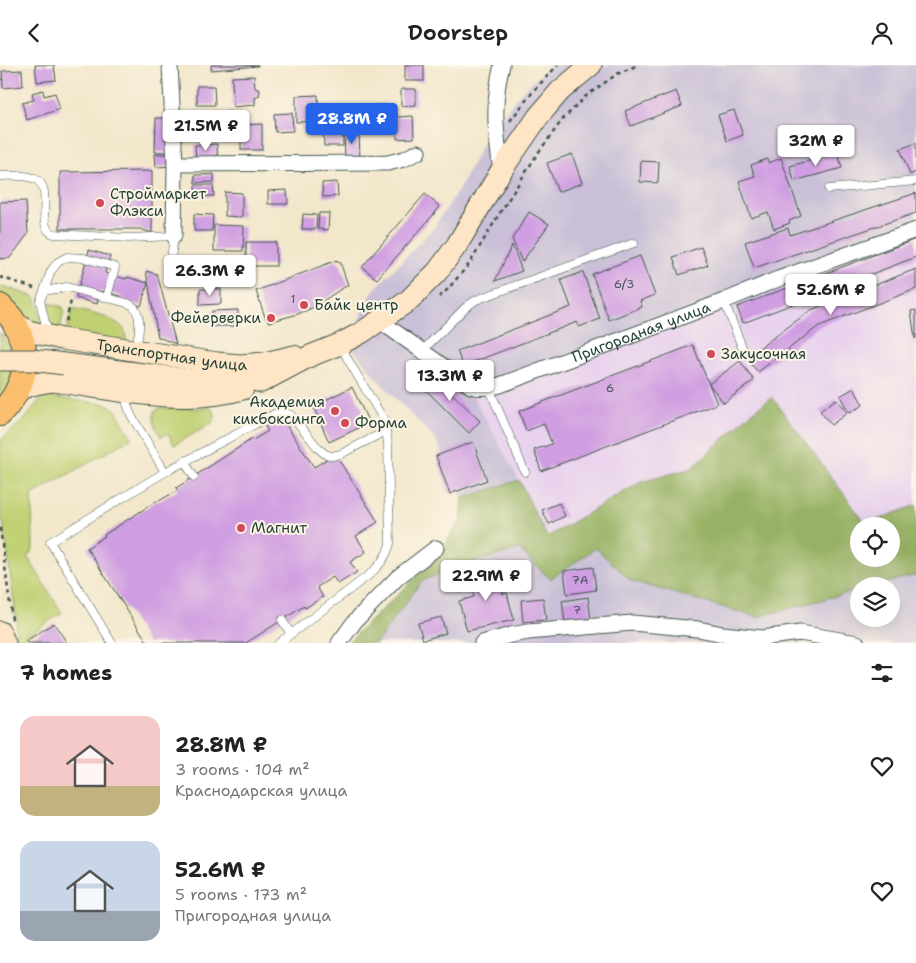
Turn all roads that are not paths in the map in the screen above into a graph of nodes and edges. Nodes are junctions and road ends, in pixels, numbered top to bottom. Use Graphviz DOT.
graph roads {
  1 [pos="170,65"];
  2 [pos="502,65"];
  3 [pos="591,65"];
  4 [pos="418,152"];
  5 [pos="175,165"];
  6 [pos="501,171"];
  7 [pos="0,175"];
  8 [pos="916,181"];
  9 [pos="829,189"];
  10 [pos="916,230"];
  11 [pos="174,236"];
  12 [pos="634,243"];
  13 [pos="171,259"];
  14 [pos="44,291"];
  15 [pos="107,297"];
  16 [pos="724,301"];
  17 [pos="7,314"];
  18 [pos="380,321"];
  19 [pos="48,335"];
  20 [pos="336,345"];
  21 [pos="742,347"];
  22 [pos="135,351"];
  23 [pos="422,351"];
  24 [pos="0,360"];
  25 [pos="261,383"];
  26 [pos="489,388"];
  27 [pos="18,390"];
  28 [pos="126,392"];
  29 [pos="0,413"];
  30 [pos="386,431"];
  31 [pos="184,461"];
  32 [pos="165,472"];
  33 [pos="525,472"];
  34 [pos="194,477"];
  35 [pos="436,548"];
  36 [pos="282,620"];
  37 [pos="6,627"];
  38 [pos="291,634"];
  39 [pos="521,638"];
  40 [pos="5,643"];
  41 [pos="112,643"];
  42 [pos="279,643"];
  43 [pos="339,643"];
  44 [pos="482,643"];
  45 [pos="857,643"];
  1 -- 5 [label="street"];
  2 -- 6 [label="street"];
  3 -- 6 [label="main road, Транспортная улица"];
  4 -- 5 [label="street"];
  5 -- 11 [label="street"];
  6 -- 18 [label="main road, Транспортная улица"];
  7 -- 11 [label="lane"];
  8 -- 9 [label="lane"];
  10 -- 16 [label="street, Пригородная улица"];
  11 -- 13 [label="lane"];
  12 -- 23 [label="lane"];
  14 -- 15 [label="lane"];
  14 -- 15 [label="lane"];
  14 -- 19 [label="lane"];
  15 -- 22 [label="lane"];
  16 -- 21 [label="lane"];
  16 -- 26 [label="street, Пригородная улица"];
  17 -- 19 [label="main road, Транспортная улица"];
  17 -- 27 [label="main road"];
  18 -- 20 [label="main road, Транспортная улица"];
  18 -- 23 [label="street"];
  19 -- 22 [label="main road, Транспортная улица"];
  20 -- 22 [label="main road, Транспортная улица"];
  20 -- 25 [label="main road, Транспортная улица"];
  20 -- 30 [label="lane"];
  23 -- 26 [label="street"];
  24 -- 25 [label="main road, Транспортная улица, bridge"];
  25 -- 28 [label="main road, Транспортная улица"];
  26 -- 33 [label="lane"];
  27 -- 28 [label="main road, Транспортная улица"];
  27 -- 29 [label="main road"];
  28 -- 32 [label="lane"];
  30 -- 31 [label="lane"];
  30 -- 38 [label="lane"];
  31 -- 32 [label="lane"];
  31 -- 34 [label="lane"];
  32 -- 41 [label="lane"];
  35 -- 43 [label="street"];
  36 -- 38 [label="lane"];
  37 -- 40 [label="main road"];
  38 -- 42 [label="lane"];
  39 -- 44 [label="street"];
  39 -- 45 [label="street"];
}
